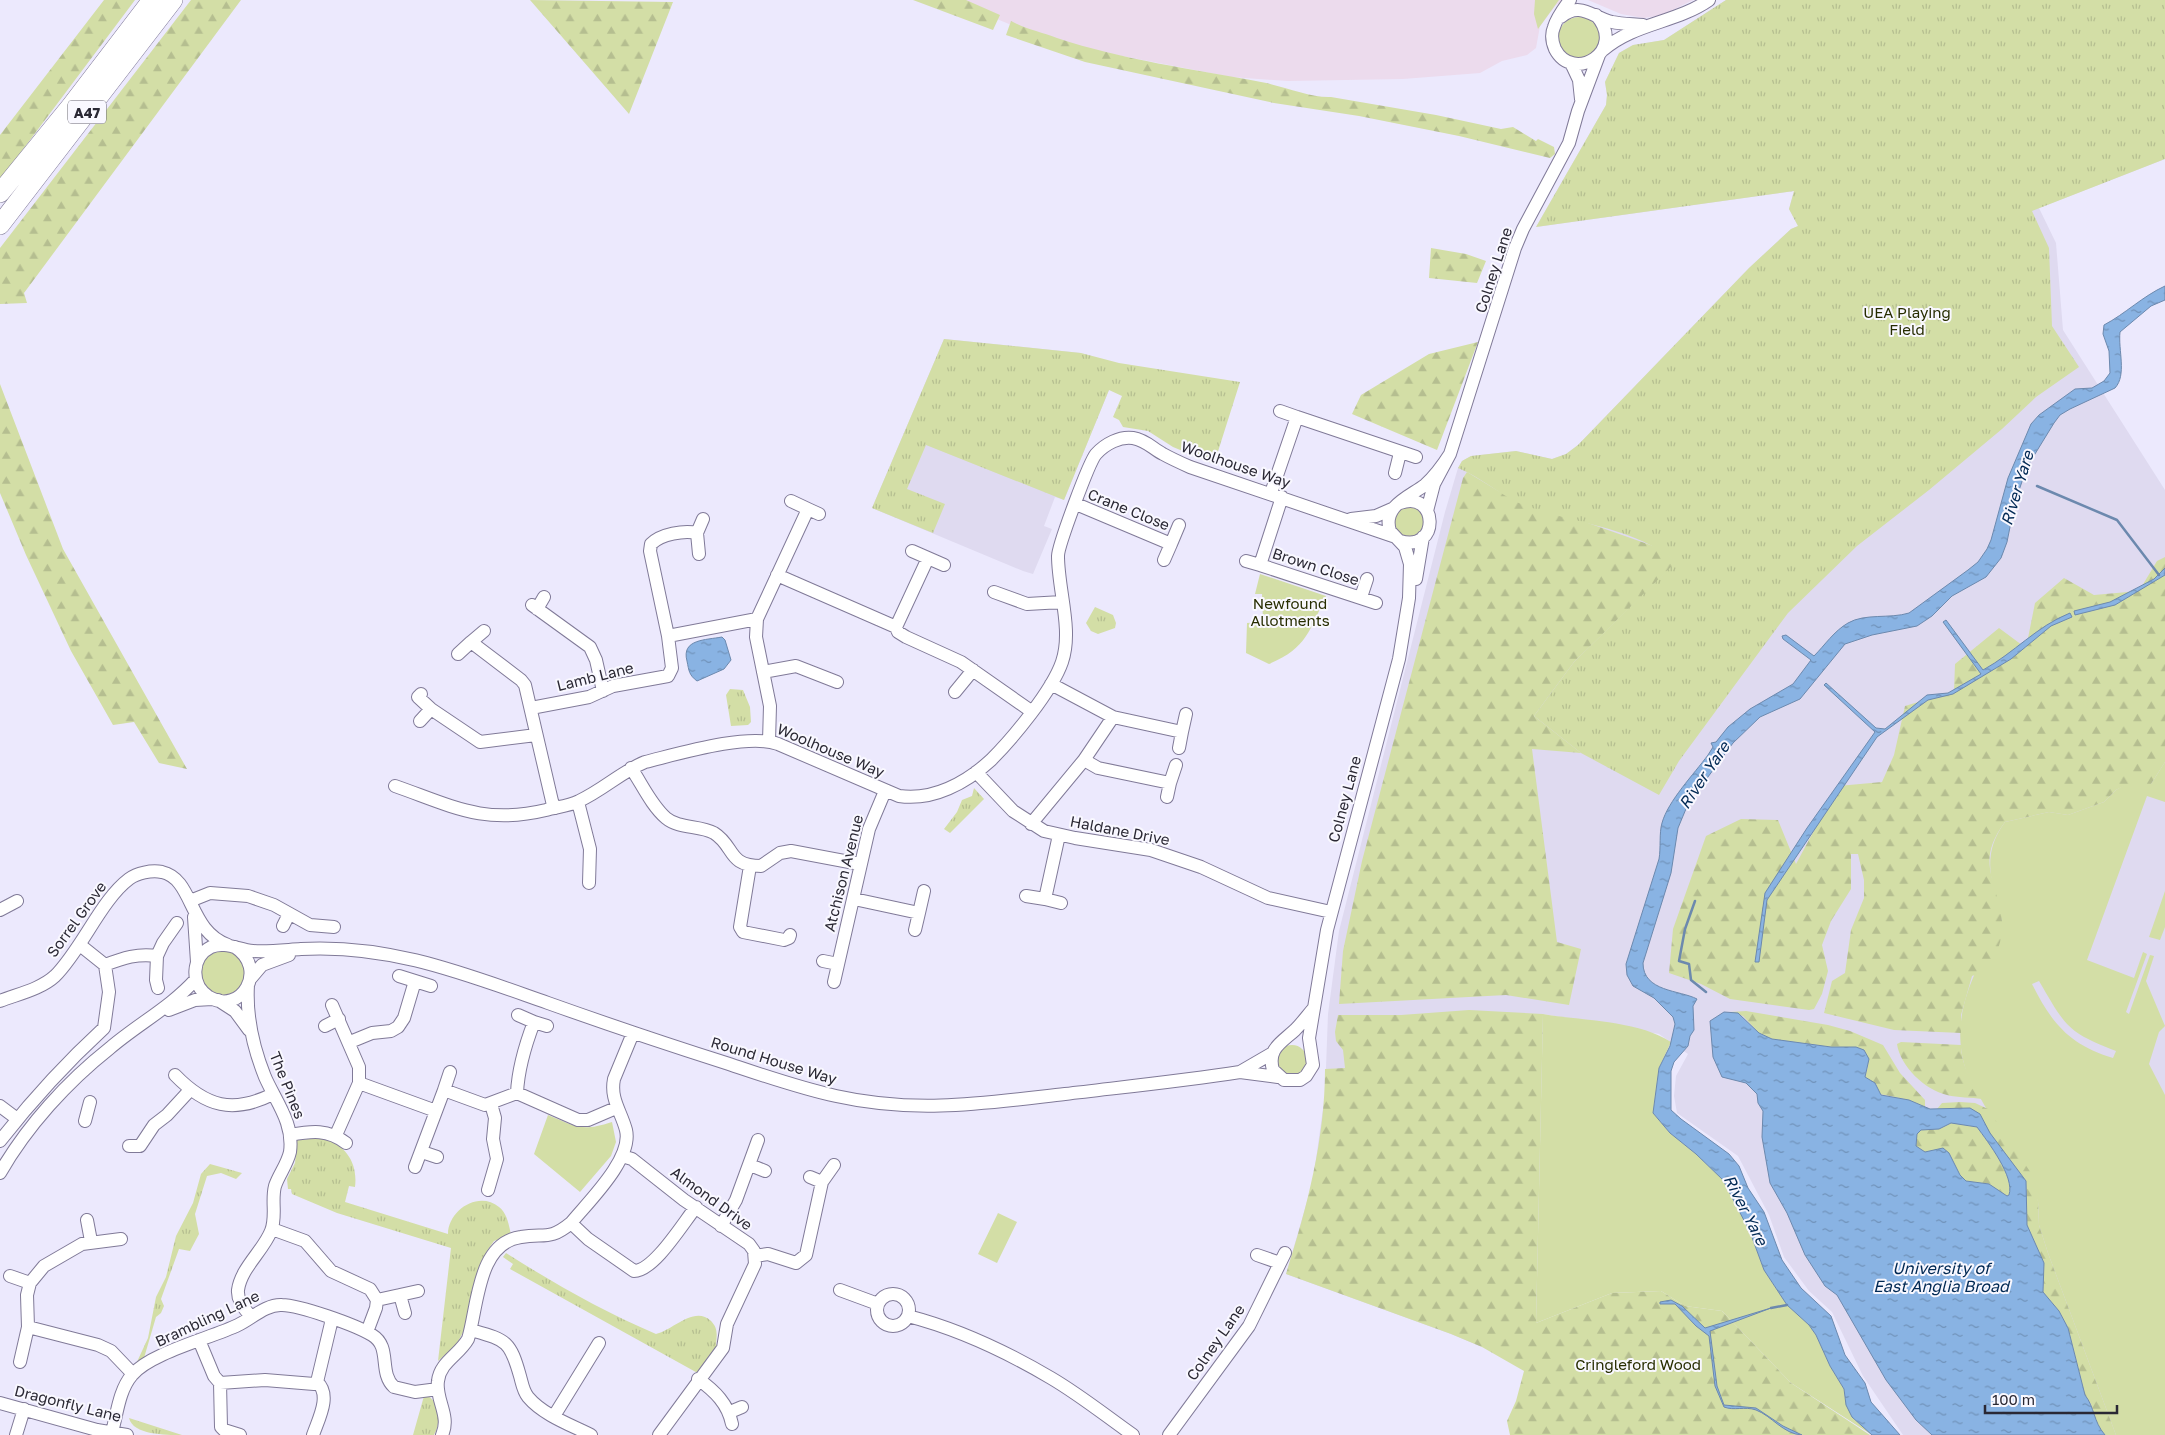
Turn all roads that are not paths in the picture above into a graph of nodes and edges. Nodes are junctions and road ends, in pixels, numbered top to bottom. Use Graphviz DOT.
graph roads {
  1 [pos="152,0"];
  2 [pos="173,0"];
  3 [pos="1570,0"];
  4 [pos="1709,0"];
  5 [pos="1589,9"];
  6 [pos="1557,20"];
  7 [pos="1648,25"];
  8 [pos="1601,52"];
  9 [pos="1571,63"];
  10 [pos="1581,104"];
  11 [pos="0,193"];
  12 [pos="0,225"];
  13 [pos="1280,411"];
  14 [pos="1297,417"];
  15 [pos="1400,453"];
  16 [pos="1450,454"];
  17 [pos="1416,457"];
  18 [pos="1395,472"];
  19 [pos="1276,495"];
  20 [pos="791,502"];
  21 [pos="1076,504"];
  22 [pos="1396,506"];
  23 [pos="1428,511"];
  24 [pos="704,519"];
  25 [pos="1348,519"];
  26 [pos="1179,525"];
  27 [pos="697,534"];
  28 [pos="1423,537"];
  29 [pos="1397,538"];
  30 [pos="1170,544"];
  31 [pos="912,551"];
  32 [pos="699,554"];
  33 [pos="928,558"];
  34 [pos="1164,560"];
  35 [pos="1246,561"];
  36 [pos="944,565"];
  37 [pos="1260,565"];
  38 [pos="777,575"];
  39 [pos="1367,579"];
  40 [pos="994,592"];
  41 [pos="544,597"];
  42 [pos="1361,597"];
  43 [pos="1409,598"];
  44 [pos="1062,602"];
  45 [pos="1376,602"];
  46 [pos="757,619"];
  47 [pos="896,626"];
  48 [pos="484,631"];
  49 [pos="668,636"];
  50 [pos="471,642"];
  51 [pos="458,654"];
  52 [pos="973,670"];
  53 [pos="763,672"];
  54 [pos="837,682"];
  55 [pos="1050,684"];
  56 [pos="603,691"];
  57 [pos="955,692"];
  58 [pos="417,695"];
  59 [pos="531,708"];
  60 [pos="430,709"];
  61 [pos="1031,711"];
  62 [pos="1186,714"];
  63 [pos="1113,717"];
  64 [pos="420,721"];
  65 [pos="1182,732"];
  66 [pos="536,735"];
  67 [pos="769,741"];
  68 [pos="1179,748"];
  69 [pos="1084,760"];
  70 [pos="1176,764"];
  71 [pos="631,768"];
  72 [pos="976,772"];
  73 [pos="1170,784"];
  74 [pos="395,786"];
  75 [pos="885,791"];
  76 [pos="1167,797"];
  77 [pos="578,802"];
  78 [pos="555,808"];
  79 [pos="1031,824"];
  80 [pos="1059,835"];
  81 [pos="860,864"];
  82 [pos="750,866"];
  83 [pos="589,883"];
  84 [pos="924,891"];
  85 [pos="1026,896"];
  86 [pos="854,899"];
  87 [pos="1045,899"];
  88 [pos="17,901"];
  89 [pos="1061,903"];
  90 [pos="192,905"];
  91 [pos="0,910"];
  92 [pos="1331,912"];
  93 [pos="919,913"];
  94 [pos="289,914"];
  95 [pos="177,923"];
  96 [pos="283,926"];
  97 [pos="334,927"];
  98 [pos="915,930"];
  99 [pos="790,935"];
  100 [pos="80,946"];
  101 [pos="232,946"];
  102 [pos="313,949"];
  103 [pos="157,956"];
  104 [pos="823,961"];
  105 [pos="197,962"];
  106 [pos="838,964"];
  107 [pos="105,965"];
  108 [pos="399,976"];
  109 [pos="196,979"];
  110 [pos="415,981"];
  111 [pos="250,982"];
  112 [pos="834,982"];
  113 [pos="431,986"];
  114 [pos="158,988"];
  115 [pos="215,999"];
  116 [pos="0,1001"];
  117 [pos="332,1005"];
  118 [pos="1313,1009"];
  119 [pos="518,1015"];
  120 [pos="154,1016"];
  121 [pos="339,1020"];
  122 [pos="534,1022"];
  123 [pos="325,1026"];
  124 [pos="547,1026"];
  125 [pos="249,1030"];
  126 [pos="633,1033"];
  127 [pos="1284,1040"];
  128 [pos="350,1042"];
  129 [pos="1312,1051"];
  130 [pos="1271,1054"];
  131 [pos="450,1072"];
  132 [pos="1240,1072"];
  133 [pos="175,1075"];
  134 [pos="1278,1077"];
  135 [pos="358,1083"];
  136 [pos="190,1090"];
  137 [pos="444,1090"];
  138 [pos="517,1093"];
  139 [pos="273,1094"];
  140 [pos="90,1102"];
  141 [pos="491,1104"];
  142 [pos="0,1106"];
  143 [pos="616,1108"];
  144 [pos="436,1111"];
  145 [pos="16,1118"];
  146 [pos="85,1120"];
  147 [pos="290,1134"];
  148 [pos="336,1135"];
  149 [pos="758,1140"];
  150 [pos="0,1141"];
  151 [pos="346,1143"];
  152 [pos="128,1146"];
  153 [pos="422,1152"];
  154 [pos="622,1156"];
  155 [pos="437,1157"];
  156 [pos="750,1165"];
  157 [pos="834,1165"];
  158 [pos="415,1167"];
  159 [pos="765,1171"];
  160 [pos="0,1173"];
  161 [pos="810,1177"];
  162 [pos="822,1182"];
  163 [pos="488,1190"];
  164 [pos="696,1207"];
  165 [pos="88,1220"];
  166 [pos="571,1223"];
  167 [pos="721,1226"];
  168 [pos="272,1229"];
  169 [pos="121,1239"];
  170 [pos="91,1241"];
  171 [pos="1257,1255"];
  172 [pos="755,1256"];
  173 [pos="10,1276"];
  174 [pos="30,1283"];
  175 [pos="840,1290"];
  176 [pos="418,1291"];
  177 [pos="400,1295"];
  178 [pos="377,1300"];
  179 [pos="878,1304"];
  180 [pos="405,1313"];
  181 [pos="908,1316"];
  182 [pos="251,1317"];
  183 [pos="332,1319"];
  184 [pos="28,1327"];
  185 [pos="471,1330"];
  186 [pos="367,1332"];
  187 [pos="199,1340"];
  188 [pos="598,1343"];
  189 [pos="20,1362"];
  190 [pos="133,1374"];
  191 [pos="698,1379"];
  192 [pos="317,1382"];
  193 [pos="220,1383"];
  194 [pos="438,1389"];
  195 [pos="0,1403"];
  196 [pos="742,1407"];
  197 [pos="24,1409"];
  198 [pos="554,1416"];
  199 [pos="112,1432"];
  200 [pos="446,1434"];
  201 [pos="16,1435"];
  202 [pos="127,1435"];
  203 [pos="240,1435"];
  204 [pos="313,1435"];
  205 [pos="591,1435"];
  206 [pos="659,1435"];
  207 [pos="1133,1435"];
  208 [pos="1169,1435"];
  1 -- 11 [label="highway, A47"];
  2 -- 12 [label="highway, A47"];
  3 -- 6 [label="street, Colney Lane"];
  4 -- 7 [label="street"];
  5 -- 6 [label="street"];
  5 -- 7 [label="street"];
  5 -- 8 [label="street, Colney Lane"];
  6 -- 9 [label="street, Colney Lane"];
  7 -- 8 [label="street"];
  8 -- 9 [label="street"];
  8 -- 10 [label="street, Colney Lane"];
  9 -- 10 [label="street, Colney Lane"];
  10 -- 16 [label="street, Colney Lane"];
  13 -- 14 [label="street"];
  14 -- 15 [label="street"];
  14 -- 19 [label="street, Brown Close"];
  15 -- 17 [label="street"];
  15 -- 18 [label="street"];
  16 -- 22 [label="street, Colney Lane"];
  16 -- 23 [label="street, Colney Lane"];
  19 -- 21 [label="street, Woolhouse Way"];
  19 -- 25 [label="street, Woolhouse Way"];
  19 -- 37 [label="street, Brown Close"];
  20 -- 38 [label="street"];
  21 -- 30 [label="street, Crane Close"];
  21 -- 44 [label="street, Woolhouse Way"];
  22 -- 23 [label="street"];
  22 -- 25 [label="street, Woolhouse Way"];
  22 -- 29 [label="street, Colney Lane"];
  23 -- 28 [label="street, Colney Lane"];
  24 -- 27 [label="street"];
  25 -- 29 [label="street, Woolhouse Way"];
  26 -- 30 [label="street, Crane Close"];
  27 -- 32 [label="street"];
  27 -- 49 [label="street, Lamb Lane"];
  28 -- 29 [label="street"];
  28 -- 43 [label="street, Colney Lane"];
  29 -- 43 [label="street, Colney Lane"];
  30 -- 34 [label="street, Crane Close"];
  31 -- 33 [label="street"];
  33 -- 36 [label="street"];
  33 -- 47 [label="street"];
  35 -- 37 [label="street, Brown Close"];
  37 -- 42 [label="street, Brown Close"];
  38 -- 46 [label="street"];
  38 -- 47 [label="street"];
  39 -- 42 [label="street, Brown Close"];
  40 -- 44 [label="street"];
  41 -- 56 [label="street"];
  42 -- 45 [label="street, Brown Close"];
  43 -- 92 [label="street, Colney Lane"];
  44 -- 55 [label="street, Woolhouse Way"];
  46 -- 49 [label="street"];
  46 -- 53 [label="street"];
  47 -- 52 [label="street"];
  48 -- 50 [label="street"];
  49 -- 56 [label="street, Lamb Lane"];
  50 -- 51 [label="street"];
  50 -- 59 [label="street"];
  52 -- 57 [label="street"];
  52 -- 61 [label="street"];
  53 -- 54 [label="street"];
  53 -- 67 [label="street"];
  55 -- 61 [label="street, Woolhouse Way"];
  55 -- 63 [label="street"];
  56 -- 59 [label="street, Lamb Lane"];
  58 -- 60 [label="street"];
  59 -- 66 [label="street"];
  60 -- 64 [label="street"];
  60 -- 66 [label="street"];
  61 -- 72 [label="street, Woolhouse Way"];
  62 -- 65 [label="street"];
  63 -- 65 [label="street"];
  63 -- 69 [label="street"];
  65 -- 68 [label="street"];
  66 -- 78 [label="street"];
  67 -- 71 [label="street, Woolhouse Way"];
  67 -- 75 [label="street, Woolhouse Way"];
  69 -- 73 [label="street"];
  69 -- 79 [label="street"];
  70 -- 73 [label="street"];
  71 -- 77 [label="street, Woolhouse Way"];
  71 -- 82 [label="street"];
  72 -- 75 [label="street, Woolhouse Way"];
  72 -- 79 [label="street, Haldane Drive"];
  73 -- 76 [label="street"];
  74 -- 78 [label="street, Woolhouse Way"];
  75 -- 81 [label="street, Atchison Avenue"];
  77 -- 78 [label="street, Woolhouse Way"];
  77 -- 83 [label="street"];
  79 -- 80 [label="street, Haldane Drive"];
  80 -- 87 [label="street"];
  80 -- 92 [label="street, Haldane Drive"];
  81 -- 82 [label="street"];
  81 -- 86 [label="street, Atchison Avenue"];
  82 -- 99 [label="street"];
  84 -- 93 [label="street"];
  85 -- 87 [label="street"];
  86 -- 93 [label="street"];
  86 -- 106 [label="street, Atchison Avenue"];
  87 -- 89 [label="street"];
  88 -- 91 [label="street"];
  90 -- 94 [label="street"];
  90 -- 100 [label="street, Sorrel Grove"];
  90 -- 101 [label="street, Sorrel Grove"];
  90 -- 105 [label="street, Sorrel Grove"];
  92 -- 118 [label="street, Colney Lane"];
  93 -- 98 [label="street"];
  94 -- 96 [label="street"];
  94 -- 97 [label="street"];
  95 -- 103 [label="street"];
  100 -- 107 [label="street"];
  100 -- 116 [label="street, Sorrel Grove"];
  101 -- 102 [label="street, Round House Way"];
  101 -- 105 [label="street, Round House Way"];
  101 -- 111 [label="street"];
  102 -- 111 [label="street, Round House Way"];
  102 -- 126 [label="street, Round House Way"];
  103 -- 107 [label="street"];
  103 -- 114 [label="street"];
  104 -- 106 [label="street"];
  105 -- 109 [label="street"];
  106 -- 112 [label="street, Atchison Avenue"];
  107 -- 145 [label="street"];
  108 -- 110 [label="street"];
  109 -- 115 [label="street"];
  109 -- 120 [label="street, Round House Way"];
  110 -- 113 [label="street"];
  110 -- 128 [label="street"];
  111 -- 115 [label="street, Round House Way"];
  111 -- 125 [label="street, The Pines"];
  115 -- 120 [label="street, Round House Way"];
  115 -- 125 [label="street, The Pines"];
  117 -- 121 [label="street"];
  118 -- 127 [label="street, Colney Lane"];
  118 -- 129 [label="street, Colney Lane"];
  119 -- 122 [label="street"];
  120 -- 160 [label="street, Round House Way"];
  121 -- 123 [label="street"];
  121 -- 128 [label="street"];
  122 -- 124 [label="street"];
  122 -- 138 [label="street"];
  125 -- 139 [label="street, The Pines"];
  126 -- 132 [label="street, Round House Way"];
  126 -- 143 [label="street"];
  127 -- 129 [label="street"];
  127 -- 130 [label="street, Colney Lane"];
  128 -- 135 [label="street"];
  129 -- 134 [label="street, Colney Lane"];
  130 -- 132 [label="street, Round House Way"];
  130 -- 134 [label="street"];
  131 -- 137 [label="street"];
  132 -- 134 [label="street, Round House Way"];
  133 -- 136 [label="street"];
  135 -- 144 [label="street"];
  135 -- 148 [label="street"];
  136 -- 139 [label="street"];
  136 -- 152 [label="street"];
  137 -- 141 [label="street"];
  137 -- 144 [label="street"];
  138 -- 141 [label="street"];
  138 -- 143 [label="street"];
  139 -- 147 [label="street, The Pines"];
  140 -- 146 [label="street"];
  141 -- 163 [label="street"];
  142 -- 145 [label="street"];
  143 -- 154 [label="street"];
  144 -- 153 [label="street"];
  145 -- 150 [label="street"];
  147 -- 148 [label="street"];
  147 -- 168 [label="street, The Pines"];
  148 -- 151 [label="street"];
  149 -- 156 [label="street"];
  153 -- 155 [label="street"];
  153 -- 158 [label="street"];
  154 -- 164 [label="street, Almond Drive"];
  154 -- 166 [label="street"];
  156 -- 159 [label="street"];
  156 -- 167 [label="street"];
  157 -- 162 [label="street"];
  161 -- 162 [label="street"];
  162 -- 172 [label="street"];
  164 -- 166 [label="street"];
  164 -- 167 [label="street, Almond Drive"];
  165 -- 170 [label="street"];
  166 -- 185 [label="street"];
  167 -- 172 [label="street, Almond Drive"];
  168 -- 178 [label="street"];
  168 -- 182 [label="street, The Pines"];
  169 -- 170 [label="street"];
  170 -- 174 [label="street"];
  171 -- 208 [label="street, Colney Lane"];
  172 -- 191 [label="street"];
  173 -- 174 [label="street"];
  174 -- 184 [label="street"];
  175 -- 179 [label="street"];
  176 -- 177 [label="street"];
  177 -- 178 [label="street"];
  177 -- 180 [label="street"];
  178 -- 186 [label="street"];
  179 -- 181 [label="street"];
  179 -- 181 [label="street"];
  181 -- 207 [label="street"];
  182 -- 183 [label="street, Brambling Lane"];
  182 -- 187 [label="street, Brambling Lane"];
  183 -- 186 [label="street, Brambling Lane"];
  183 -- 192 [label="street"];
  184 -- 189 [label="street"];
  184 -- 190 [label="street"];
  185 -- 194 [label="street"];
  185 -- 198 [label="street"];
  186 -- 194 [label="street, Brambling Lane"];
  187 -- 190 [label="street, Brambling Lane"];
  187 -- 193 [label="street"];
  188 -- 198 [label="street"];
  190 -- 199 [label="street, Brambling Lane"];
  191 -- 196 [label="street"];
  191 -- 206 [label="street"];
  192 -- 193 [label="street"];
  192 -- 204 [label="street"];
  193 -- 203 [label="street"];
  194 -- 200 [label="street"];
  195 -- 197 [label="street, Dragonfly Lane"];
  197 -- 199 [label="street, Dragonfly Lane"];
  197 -- 201 [label="street"];
  198 -- 205 [label="street"];
  199 -- 202 [label="street, Dragonfly Lane"];
}
